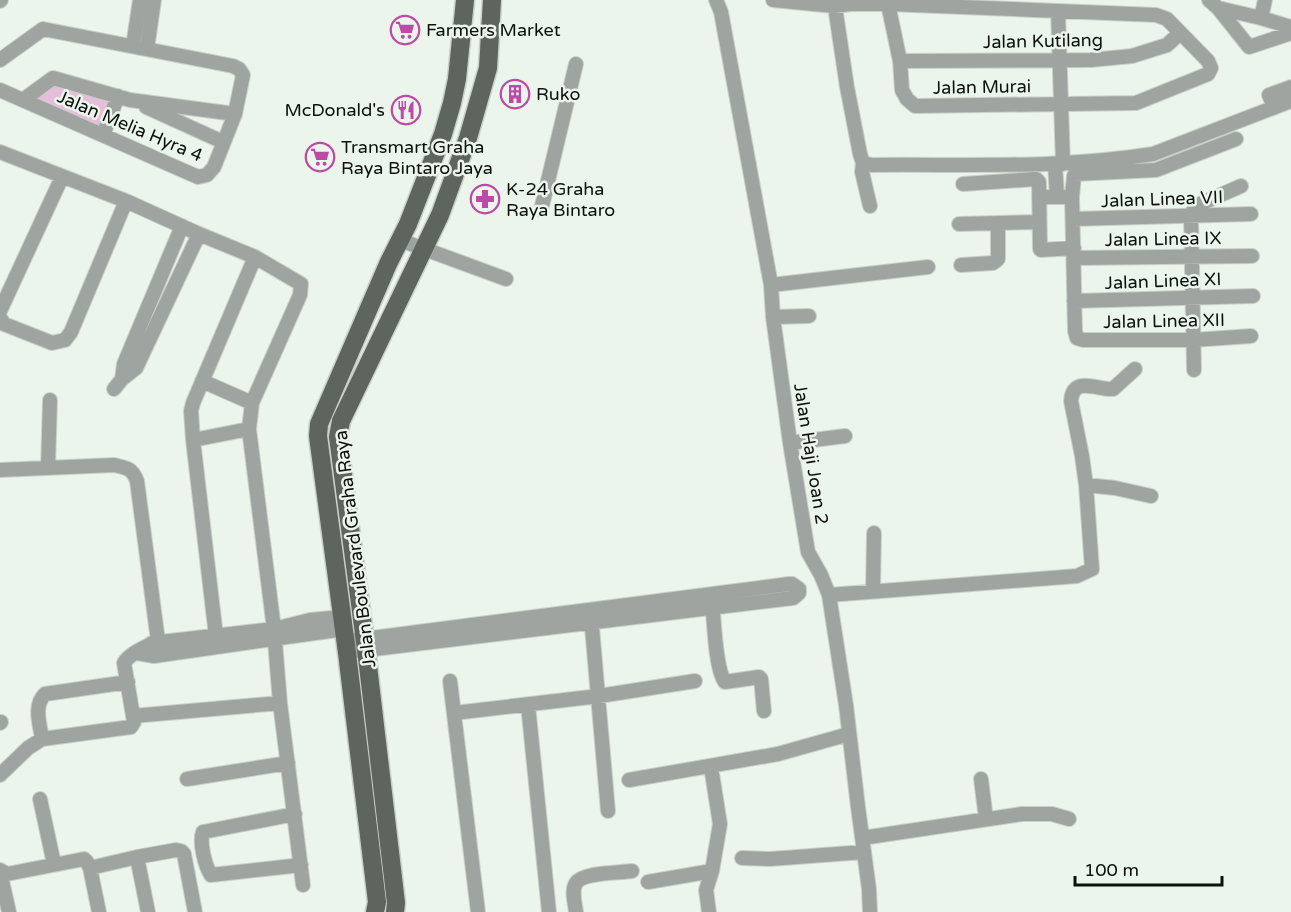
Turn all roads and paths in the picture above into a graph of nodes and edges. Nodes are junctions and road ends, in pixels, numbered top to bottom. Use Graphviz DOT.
graph roads {
  1 [pos="465,0"];
  2 [pos="492,0"];
  3 [pos="716,0"];
  4 [pos="773,0"];
  5 [pos="1266,0"];
  6 [pos="145,1"];
  7 [pos="888,2"];
  8 [pos="834,3"];
  9 [pos="1214,4"];
  10 [pos="1058,11"];
  11 [pos="1261,18"];
  12 [pos="1291,27"];
  13 [pos="1180,33"];
  14 [pos="1291,33"];
  15 [pos="133,46"];
  16 [pos="147,49"];
  17 [pos="1061,59"];
  18 [pos="0,60"];
  19 [pos="900,61"];
  20 [pos="576,64"];
  21 [pos="1291,87"];
  22 [pos="0,90"];
  23 [pos="124,98"];
  24 [pos="24,100"];
  25 [pos="1291,101"];
  26 [pos="1061,104"];
  27 [pos="1274,107"];
  28 [pos="235,114"];
  29 [pos="103,135"];
  30 [pos="1236,139"];
  31 [pos="223,142"];
  32 [pos="2,157"];
  33 [pos="863,163"];
  34 [pos="1059,164"];
  35 [pos="62,177"];
  36 [pos="963,184"];
  37 [pos="1241,186"];
  38 [pos="1057,196"];
  39 [pos="1072,196"];
  40 [pos="1039,197"];
  41 [pos="126,201"];
  42 [pos="870,206"];
  43 [pos="541,210"];
  44 [pos="1251,214"];
  45 [pos="1191,216"];
  46 [pos="1073,219"];
  47 [pos="1039,222"];
  48 [pos="998,223"];
  49 [pos="959,224"];
  50 [pos="182,226"];
  51 [pos="199,234"];
  52 [pos="400,240"];
  53 [pos="423,249"];
  54 [pos="1074,253"];
  55 [pos="1252,256"];
  56 [pos="255,257"];
  57 [pos="1192,257"];
  58 [pos="961,265"];
  59 [pos="928,267"];
  60 [pos="506,279"];
  61 [pos="771,285"];
  62 [pos="1253,296"];
  63 [pos="1193,297"];
  64 [pos="1074,301"];
  65 [pos="0,311"];
  66 [pos="809,316"];
  67 [pos="772,317"];
  68 [pos="0,318"];
  69 [pos="1251,336"];
  70 [pos="1194,340"];
  71 [pos="1135,369"];
  72 [pos="1194,370"];
  73 [pos="202,381"];
  74 [pos="50,400"];
  75 [pos="252,403"];
  76 [pos="249,429"];
  77 [pos="845,436"];
  78 [pos="193,440"];
  79 [pos="790,443"];
  80 [pos="48,468"];
  81 [pos="0,470"];
  82 [pos="1086,485"];
  83 [pos="1151,496"];
  84 [pos="874,533"];
  85 [pos="873,591"];
  86 [pos="829,595"];
  87 [pos="712,601"];
  88 [pos="591,616"];
  89 [pos="274,634"];
  90 [pos="344,635"];
  91 [pos="216,636"];
  92 [pos="158,642"];
  93 [pos="365,644"];
  94 [pos="137,653"];
  95 [pos="450,681"];
  96 [pos="695,681"];
  97 [pos="128,682"];
  98 [pos="599,696"];
  99 [pos="280,703"];
  100 [pos="528,705"];
  101 [pos="764,711"];
  102 [pos="454,712"];
  103 [pos="133,716"];
  104 [pos="849,734"];
  105 [pos="42,739"];
  106 [pos="288,763"];
  107 [pos="711,767"];
  108 [pos="0,775"];
  109 [pos="187,779"];
  110 [pos="981,779"];
  111 [pos="629,780"];
  112 [pos="40,799"];
  113 [pos="608,811"];
  114 [pos="295,814"];
  115 [pos="986,819"];
  116 [pos="1069,819"];
  117 [pos="863,845"];
  118 [pos="137,857"];
  119 [pos="742,858"];
  120 [pos="54,864"];
  121 [pos="301,865"];
  122 [pos="90,868"];
  123 [pos="632,871"];
  124 [pos="712,871"];
  125 [pos="0,872"];
  126 [pos="648,882"];
  127 [pos="303,885"];
  128 [pos="9,912"];
  129 [pos="99,912"];
  130 [pos="148,912"];
  131 [pos="195,912"];
  132 [pos="375,912"];
  133 [pos="395,912"];
  134 [pos="478,912"];
  135 [pos="549,912"];
  136 [pos="576,912"];
  137 [pos="709,912"];
  138 [pos="870,912"];
  1 -- 52 [label="main road, Jalan Boulevard Graha Raya"];
  2 -- 53 [label="main road, Jalan Boulevard Graha Raya"];
  3 -- 61 [label="street, Jalan Haji Joan 2"];
  4 -- 8 [label="street"];
  5 -- 11 [label="street"];
  6 -- 15 [label="street"];
  6 -- 16 [label="street"];
  7 -- 8 [label="street"];
  7 -- 10 [label="street"];
  7 -- 19 [label="street"];
  8 -- 33 [label="street"];
  9 -- 11 [label="street"];
  9 -- 14 [label="street"];
  10 -- 13 [label="street"];
  10 -- 17 [label="street"];
  11 -- 12 [label="street"];
  13 -- 17 [label="street, Jalan Kutilang"];
  13 -- 26 [label="street, Jalan Murai"];
  15 -- 16 [label="street"];
  15 -- 18 [label="street"];
  16 -- 28 [label="street, Jalan Melia Hyra 4"];
  17 -- 19 [label="street, Jalan Kutilang"];
  17 -- 26 [label="street"];
  19 -- 26 [label="street, Jalan Murai"];
  20 -- 43 [label="street"];
  21 -- 27 [label="street"];
  22 -- 24 [label="street, Jalan Melia Hyra 4"];
  23 -- 24 [label="street"];
  23 -- 28 [label="street"];
  23 -- 29 [label="street"];
  23 -- 31 [label="street"];
  24 -- 29 [label="street, Jalan Melia Hyra 4"];
  25 -- 27 [label="street"];
  26 -- 34 [label="street"];
  27 -- 34 [label="street"];
  28 -- 31 [label="street, Jalan Melia Hyra 4"];
  29 -- 31 [label="street, Jalan Melia Hyra 4"];
  30 -- 39 [label="street"];
  32 -- 35 [label="street"];
  33 -- 34 [label="street"];
  33 -- 42 [label="street"];
  34 -- 38 [label="street"];
  35 -- 41 [label="street"];
  35 -- 65 [label="street"];
  36 -- 40 [label="street"];
  37 -- 45 [label="street"];
  38 -- 39 [label="street"];
  38 -- 40 [label="street"];
  39 -- 46 [label="street"];
  40 -- 47 [label="street"];
  41 -- 50 [label="street"];
  41 -- 68 [label="street"];
  44 -- 45 [label="street, Jalan Linea VII"];
  45 -- 46 [label="street, Jalan Linea VII"];
  45 -- 57 [label="street"];
  46 -- 54 [label="street"];
  47 -- 48 [label="street"];
  47 -- 54 [label="street, Jalan Linea IX"];
  48 -- 49 [label="street"];
  48 -- 58 [label="street"];
  50 -- 51 [label="street"];
  50 -- 51 [label="street"];
  51 -- 56 [label="street"];
  52 -- 53 [label="street"];
  52 -- 90 [label="main road, Jalan Boulevard Graha Raya"];
  53 -- 60 [label="street"];
  53 -- 93 [label="main road, Jalan Boulevard Graha Raya"];
  54 -- 57 [label="street, Jalan Linea IX"];
  54 -- 64 [label="street"];
  55 -- 57 [label="street, Jalan Linea IX"];
  56 -- 73 [label="street"];
  56 -- 75 [label="street"];
  57 -- 63 [label="street"];
  59 -- 61 [label="street"];
  61 -- 67 [label="street, Jalan Haji Joan 2"];
  62 -- 63 [label="street, Jalan Linea XI"];
  63 -- 64 [label="street, Jalan Linea XI"];
  63 -- 70 [label="street"];
  64 -- 70 [label="street, Jalan Linea XII"];
  66 -- 67 [label="street"];
  67 -- 79 [label="street, Jalan Haji Joan 2"];
  69 -- 70 [label="street, Jalan Linea XII"];
  70 -- 72 [label="street"];
  71 -- 82 [label="street"];
  73 -- 75 [label="street"];
  73 -- 78 [label="street"];
  74 -- 80 [label="street"];
  75 -- 76 [label="street"];
  76 -- 78 [label="street"];
  76 -- 89 [label="street"];
  77 -- 79 [label="street"];
  78 -- 91 [label="street"];
  79 -- 86 [label="street, Jalan Haji Joan 2"];
  80 -- 81 [label="street"];
  80 -- 92 [label="street"];
  82 -- 83 [label="street"];
  82 -- 85 [label="street"];
  84 -- 85 [label="street"];
  85 -- 86 [label="street"];
  86 -- 104 [label="street, Jalan Haji Joan 2"];
  87 -- 87 [label="street"];
  87 -- 88 [label="street"];
  87 -- 101 [label="street"];
  88 -- 93 [label="street"];
  88 -- 98 [label="street"];
  89 -- 90 [label="street"];
  89 -- 91 [label="street"];
  89 -- 94 [label="street"];
  89 -- 99 [label="street"];
  90 -- 93 [label="street"];
  90 -- 132 [label="main road, Jalan Boulevard Graha Raya"];
  91 -- 92 [label="street"];
  92 -- 94 [label="street"];
  93 -- 133 [label="main road, Jalan Boulevard Graha Raya"];
  94 -- 97 [label="street"];
  95 -- 102 [label="street"];
  96 -- 98 [label="street"];
  97 -- 103 [label="street"];
  97 -- 105 [label="street"];
  98 -- 100 [label="street"];
  98 -- 113 [label="street"];
  99 -- 103 [label="street"];
  99 -- 106 [label="street"];
  100 -- 102 [label="street"];
  100 -- 135 [label="street"];
  102 -- 134 [label="street"];
  103 -- 105 [label="street"];
  104 -- 107 [label="street"];
  104 -- 117 [label="street, Jalan Haji Joan 2"];
  105 -- 108 [label="street"];
  106 -- 109 [label="street"];
  106 -- 114 [label="street"];
  107 -- 111 [label="street"];
  107 -- 124 [label="street"];
  110 -- 115 [label="street"];
  112 -- 120 [label="street"];
  114 -- 121 [label="street"];
  114 -- 121 [label="street"];
  115 -- 116 [label="street"];
  115 -- 117 [label="street"];
  117 -- 119 [label="street"];
  117 -- 138 [label="street, Jalan Haji Joan 2"];
  118 -- 122 [label="street"];
  118 -- 130 [label="street"];
  118 -- 131 [label="street"];
  120 -- 122 [label="street"];
  120 -- 125 [label="street"];
  121 -- 127 [label="street"];
  122 -- 129 [label="street"];
  123 -- 136 [label="street"];
  124 -- 126 [label="street"];
  124 -- 137 [label="street"];
  125 -- 128 [label="street"];
}
